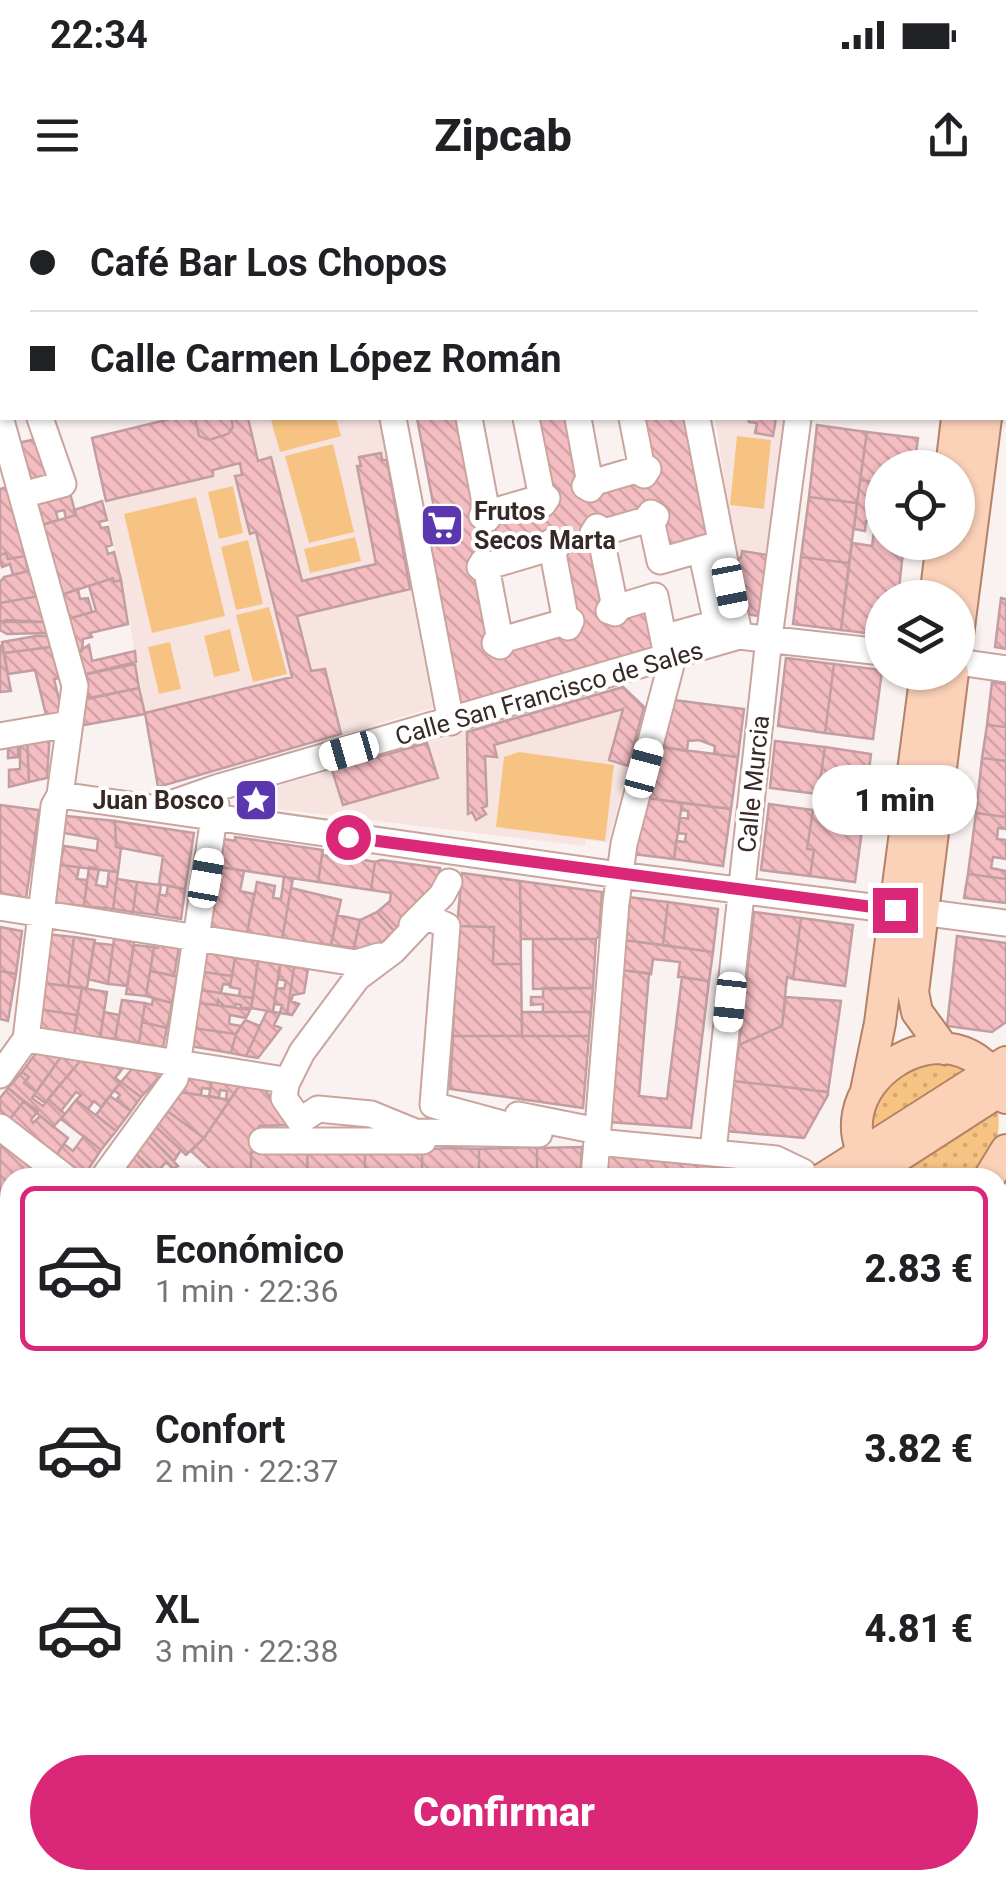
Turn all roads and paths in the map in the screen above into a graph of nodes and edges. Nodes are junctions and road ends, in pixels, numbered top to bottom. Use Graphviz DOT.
graph roads {
  1 [pos="1,420"];
  2 [pos="41,420"];
  3 [pos="393,420"];
  4 [pos="468,420"];
  5 [pos="526,420"];
  6 [pos="578,420"];
  7 [pos="632,420"];
  8 [pos="697,420"];
  9 [pos="798,420"];
  10 [pos="972,420"];
  11 [pos="959,450"];
  12 [pos="18,483"];
  13 [pos="597,528"];
  14 [pos="546,549"];
  15 [pos="962,580"];
  16 [pos="739,636"];
  17 [pos="769,638"];
  18 [pos="865,650"];
  19 [pos="673,657"];
  20 [pos="975,664"];
  21 [pos="1006,669"];
  22 [pos="925,690"];
  23 [pos="950,690"];
  24 [pos="451,722"];
  25 [pos="69,724"];
  26 [pos="0,736"];
  27 [pos="216,788"];
  28 [pos="60,795"];
  29 [pos="157,809"];
  30 [pos="216,818"];
  31 [pos="454,852"];
  32 [pos="619,876"];
  33 [pos="449,882"];
  34 [pos="742,890"];
  35 [pos="0,907"];
  36 [pos="908,911"];
  37 [pos="41,913"];
  38 [pos="1006,923"];
  39 [pos="195,938"];
  40 [pos="357,970"];
  41 [pos="26,1039"];
  42 [pos="944,1048"];
  43 [pos="178,1062"];
  44 [pos="0,1075"];
  45 [pos="278,1078"];
  46 [pos="1002,1082"];
  47 [pos="866,1091"];
  48 [pos="555,1122"];
  49 [pos="0,1127"];
  50 [pos="598,1137"];
  51 [pos="262,1140"];
  52 [pos="308,1140"];
  53 [pos="714,1151"];
  54 [pos="53,1168"];
  55 [pos="110,1168"];
  56 [pos="595,1168"];
  57 [pos="798,1168"];
  58 [pos="871,1168"];
  59 [pos="874,1168"];
  1 -- 12 [label="street"];
  2 -- 12 [label="street"];
  3 -- 24 [label="street"];
  4 -- 5 [label="street"];
  6 -- 7 [label="street"];
  8 -- 16 [label="street"];
  9 -- 17 [label="street, Calle Murcia"];
  10 -- 11 [label="main road"];
  10 -- 15 [label="main road"];
  12 -- 25 [label="street"];
  13 -- 13 [label="street"];
  14 -- 14 [label="street"];
  16 -- 17 [label="street, Calle San Francisco de Sales"];
  16 -- 19 [label="street, Calle San Francisco de Sales"];
  17 -- 18 [label="street, Calle San Francisco de Sales"];
  17 -- 34 [label="street, Calle Murcia"];
  19 -- 24 [label="street, Calle San Francisco de Sales"];
  19 -- 32 [label="street"];
  20 -- 21 [label="street"];
  22 -- 36 [label="main road"];
  23 -- 36 [label="main road"];
  24 -- 27 [label="street, Calle San Francisco de Sales"];
  25 -- 26 [label="street"];
  25 -- 28 [label="street"];
  27 -- 29 [label="street, Calle San Francisco de Sales"];
  27 -- 30 [label="street"];
  28 -- 29 [label="street"];
  28 -- 37 [label="street"];
  29 -- 30 [label="street"];
  30 -- 31 [label="street"];
  30 -- 39 [label="street"];
  31 -- 32 [label="street"];
  31 -- 33 [label="street"];
  32 -- 34 [label="street"];
  32 -- 50 [label="street"];
  33 -- 40 [label="street"];
  33 -- 48 [label="street"];
  34 -- 36 [label="street"];
  34 -- 53 [label="street, Calle Murcia"];
  35 -- 37 [label="street"];
  36 -- 38 [label="street"];
  36 -- 42 [label="main road"];
  36 -- 47 [label="main road"];
  37 -- 39 [label="street"];
  37 -- 41 [label="street"];
  39 -- 40 [label="street"];
  39 -- 43 [label="street"];
  40 -- 40 [label="street"];
  40 -- 45 [label="street"];
  41 -- 43 [label="street"];
  41 -- 44 [label="street"];
  42 -- 46 [label="main road"];
  42 -- 47 [label="main road"];
  43 -- 45 [label="street"];
  43 -- 55 [label="street"];
  45 -- 52 [label="street"];
  46 -- 59 [label="main road"];
  47 -- 58 [label="main road"];
  48 -- 50 [label="street"];
  48 -- 52 [label="street"];
  49 -- 54 [label="street"];
  50 -- 53 [label="street"];
  50 -- 56 [label="street"];
  51 -- 52 [label="street"];
  53 -- 57 [label="street"];
}
